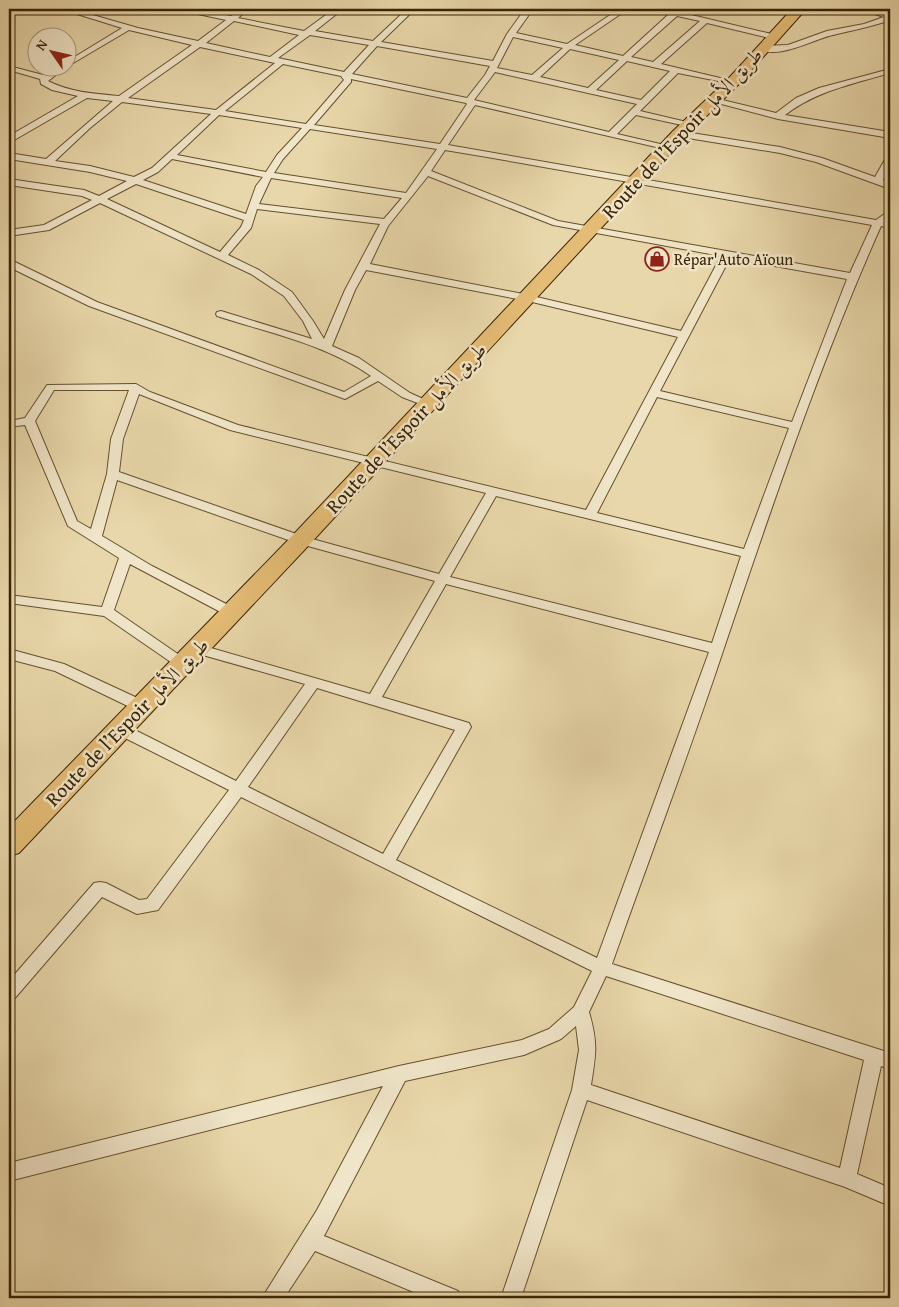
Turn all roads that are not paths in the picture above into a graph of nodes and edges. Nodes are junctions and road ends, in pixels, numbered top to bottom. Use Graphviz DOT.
graph roads {
  1 [pos="65,9"];
  2 [pos="99,9"];
  3 [pos="184,9"];
  4 [pos="244,9"];
  5 [pos="335,9"];
  6 [pos="411,9"];
  7 [pos="528,9"];
  8 [pos="624,9"];
  9 [pos="659,9"];
  10 [pos="799,9"];
  11 [pos="863,9"];
  12 [pos="681,11"];
  13 [pos="88,16"];
  14 [pos="890,17"];
  15 [pos="231,19"];
  16 [pos="706,20"];
  17 [pos="128,28"];
  18 [pos="308,33"];
  19 [pos="511,34"];
  20 [pos="768,42"];
  21 [pos="197,44"];
  22 [pos="375,44"];
  23 [pos="569,46"];
  24 [pos="78,58"];
  25 [pos="625,58"];
  26 [pos="270,60"];
  27 [pos="281,62"];
  28 [pos="655,65"];
  29 [pos="494,66"];
  30 [pos="9,68"];
  31 [pos="676,70"];
  32 [pos="890,71"];
  33 [pos="28,73"];
  34 [pos="345,76"];
  35 [pos="44,78"];
  36 [pos="534,78"];
  37 [pos="733,82"];
  38 [pos="590,91"];
  39 [pos="86,94"];
  40 [pos="122,99"];
  41 [pos="469,101"];
  42 [pos="714,101"];
  43 [pos="643,103"];
  44 [pos="636,112"];
  45 [pos="217,113"];
  46 [pos="778,116"];
  47 [pos="308,126"];
  48 [pos="612,134"];
  49 [pos="678,135"];
  50 [pos="890,135"];
  51 [pos="9,140"];
  52 [pos="443,147"];
  53 [pos="9,156"];
  54 [pos="170,156"];
  55 [pos="890,158"];
  56 [pos="48,162"];
  57 [pos="426,172"];
  58 [pos="268,175"];
  59 [pos="134,180"];
  60 [pos="9,182"];
  61 [pos="636,182"];
  62 [pos="877,182"];
  63 [pos="890,186"];
  64 [pos="406,196"];
  65 [pos="99,199"];
  66 [pos="254,206"];
  67 [pos="890,213"];
  68 [pos="249,218"];
  69 [pos="386,222"];
  70 [pos="883,224"];
  71 [pos="590,231"];
  72 [pos="9,233"];
  73 [pos="727,254"];
  74 [pos="222,256"];
  75 [pos="9,263"];
  76 [pos="363,266"];
  77 [pos="853,278"];
  78 [pos="528,298"];
  79 [pos="221,314"];
  80 [pos="685,335"];
  81 [pos="326,347"];
  82 [pos="378,376"];
  83 [pos="136,387"];
  84 [pos="654,393"];
  85 [pos="428,404"];
  86 [pos="29,421"];
  87 [pos="9,424"];
  88 [pos="796,426"];
  89 [pos="374,462"];
  90 [pos="113,474"];
  91 [pos="492,492"];
  92 [pos="589,516"];
  93 [pos="95,537"];
  94 [pos="301,540"];
  95 [pos="748,554"];
  96 [pos="126,556"];
  97 [pos="442,579"];
  98 [pos="9,598"];
  99 [pos="107,612"];
  100 [pos="233,613"];
  101 [pos="717,649"];
  102 [pos="9,654"];
  103 [pos="190,656"];
  104 [pos="314,682"];
  105 [pos="372,700"];
  106 [pos="141,706"];
  107 [pos="120,729"];
  108 [pos="238,789"];
  109 [pos="9,845"];
  110 [pos="386,863"];
  111 [pos="602,968"];
  112 [pos="9,993"];
  113 [pos="580,1012"];
  114 [pos="882,1058"];
  115 [pos="399,1074"];
  116 [pos="581,1090"];
  117 [pos="9,1172"];
  118 [pos="847,1179"];
  119 [pos="890,1197"];
  120 [pos="311,1240"];
  121 [pos="272,1298"];
  122 [pos="451,1298"];
  123 [pos="510,1298"];
  1 -- 13 [label="street"];
  2 -- 13 [label="street"];
  3 -- 15 [label="street"];
  4 -- 15 [label="street"];
  5 -- 18 [label="street"];
  6 -- 22 [label="street"];
  7 -- 19 [label="street"];
  8 -- 23 [label="street"];
  9 -- 12 [label="street"];
  10 -- 20 [label="highway, Route de l’Espoir طريق الأمل"];
  11 -- 14 [label="street"];
  12 -- 16 [label="street"];
  12 -- 25 [label="street"];
  13 -- 17 [label="street"];
  14 -- 20 [label="street"];
  15 -- 18 [label="street"];
  15 -- 21 [label="street"];
  16 -- 20 [label="street"];
  16 -- 28 [label="street"];
  17 -- 21 [label="street"];
  17 -- 24 [label="street"];
  18 -- 22 [label="street"];
  18 -- 26 [label="street"];
  19 -- 23 [label="street"];
  19 -- 29 [label="street"];
  20 -- 37 [label="highway, Route de l’Espoir طريق الأمل"];
  21 -- 26 [label="street"];
  21 -- 40 [label="street"];
  22 -- 29 [label="street"];
  22 -- 34 [label="street"];
  23 -- 25 [label="street"];
  23 -- 36 [label="street"];
  25 -- 28 [label="street"];
  25 -- 38 [label="street"];
  26 -- 27 [label="street"];
  27 -- 34 [label="street"];
  27 -- 45 [label="street"];
  28 -- 31 [label="street"];
  29 -- 36 [label="street"];
  29 -- 41 [label="street"];
  30 -- 33 [label="street"];
  31 -- 37 [label="street"];
  31 -- 43 [label="street"];
  32 -- 46 [label="street"];
  34 -- 41 [label="street"];
  34 -- 47 [label="street"];
  35 -- 39 [label="street"];
  36 -- 38 [label="street"];
  37 -- 42 [label="highway, Route de l’Espoir طريق الأمل"];
  38 -- 43 [label="street"];
  39 -- 40 [label="street"];
  39 -- 51 [label="street"];
  40 -- 45 [label="street"];
  40 -- 56 [label="street"];
  41 -- 48 [label="street"];
  41 -- 52 [label="street"];
  42 -- 46 [label="street"];
  42 -- 49 [label="highway, Route de l’Espoir طريق الأمل"];
  43 -- 44 [label="street"];
  44 -- 48 [label="street"];
  44 -- 49 [label="street"];
  45 -- 47 [label="street"];
  45 -- 54 [label="street"];
  46 -- 50 [label="street"];
  47 -- 52 [label="street"];
  47 -- 58 [label="street"];
  48 -- 49 [label="street"];
  49 -- 61 [label="highway, Route de l’Espoir طريق الأمل"];
  49 -- 62 [label="street"];
  52 -- 57 [label="street"];
  52 -- 61 [label="street"];
  53 -- 56 [label="street"];
  54 -- 58 [label="street"];
  54 -- 59 [label="street"];
  55 -- 62 [label="street"];
  56 -- 59 [label="street"];
  57 -- 64 [label="street"];
  57 -- 71 [label="street"];
  58 -- 64 [label="street"];
  58 -- 66 [label="street"];
  59 -- 65 [label="street"];
  59 -- 68 [label="street"];
  60 -- 65 [label="street"];
  61 -- 70 [label="street"];
  61 -- 71 [label="highway, Route de l’Espoir طريق الأمل"];
  62 -- 63 [label="street"];
  64 -- 69 [label="street"];
  65 -- 72 [label="street"];
  65 -- 74 [label="street"];
  66 -- 68 [label="street"];
  66 -- 69 [label="street"];
  67 -- 70 [label="street"];
  68 -- 74 [label="street"];
  69 -- 76 [label="street"];
  70 -- 77 [label="street"];
  71 -- 73 [label="street"];
  71 -- 78 [label="highway, Route de l’Espoir طريق الأمل"];
  73 -- 77 [label="street"];
  73 -- 80 [label="street"];
  74 -- 81 [label="street"];
  75 -- 82 [label="street"];
  76 -- 78 [label="street"];
  76 -- 81 [label="street"];
  77 -- 88 [label="street"];
  78 -- 80 [label="street"];
  78 -- 85 [label="highway, Route de l’Espoir طريق الأمل"];
  79 -- 81 [label="street"];
  80 -- 84 [label="street"];
  81 -- 82 [label="street"];
  82 -- 85 [label="street"];
  83 -- 86 [label="street"];
  83 -- 89 [label="street"];
  83 -- 90 [label="street"];
  84 -- 88 [label="street"];
  84 -- 92 [label="street"];
  85 -- 89 [label="highway, Route de l’Espoir طريق الأمل"];
  86 -- 87 [label="street"];
  86 -- 93 [label="street"];
  88 -- 95 [label="street"];
  89 -- 91 [label="street"];
  89 -- 94 [label="highway, Route de l’Espoir طريق الأمل"];
  90 -- 93 [label="street"];
  90 -- 94 [label="street"];
  91 -- 92 [label="street"];
  91 -- 97 [label="street"];
  92 -- 95 [label="street"];
  93 -- 96 [label="street"];
  94 -- 97 [label="street"];
  94 -- 100 [label="highway, Route de l’Espoir طريق الأمل"];
  95 -- 101 [label="street"];
  96 -- 99 [label="street"];
  96 -- 100 [label="street"];
  97 -- 101 [label="street"];
  97 -- 105 [label="street"];
  98 -- 99 [label="street"];
  99 -- 103 [label="street"];
  100 -- 103 [label="highway, Route de l’Espoir طريق الأمل"];
  101 -- 111 [label="street"];
  102 -- 106 [label="street"];
  103 -- 104 [label="street"];
  103 -- 106 [label="highway, Route de l’Espoir طريق الأمل"];
  104 -- 105 [label="street"];
  104 -- 108 [label="street"];
  105 -- 110 [label="street"];
  106 -- 107 [label="highway, Route de l’Espoir طريق الأمل"];
  107 -- 108 [label="street"];
  107 -- 109 [label="highway, Route de l’Espoir طريق الأمل"];
  108 -- 110 [label="street"];
  108 -- 112 [label="street"];
  110 -- 111 [label="street"];
  111 -- 113 [label="street"];
  111 -- 114 [label="street"];
  113 -- 115 [label="street"];
  113 -- 116 [label="street"];
  114 -- 118 [label="street"];
  115 -- 117 [label="street"];
  115 -- 120 [label="street"];
  116 -- 118 [label="street"];
  116 -- 123 [label="street"];
  118 -- 119 [label="street"];
  120 -- 121 [label="street"];
  120 -- 122 [label="street"];
}
